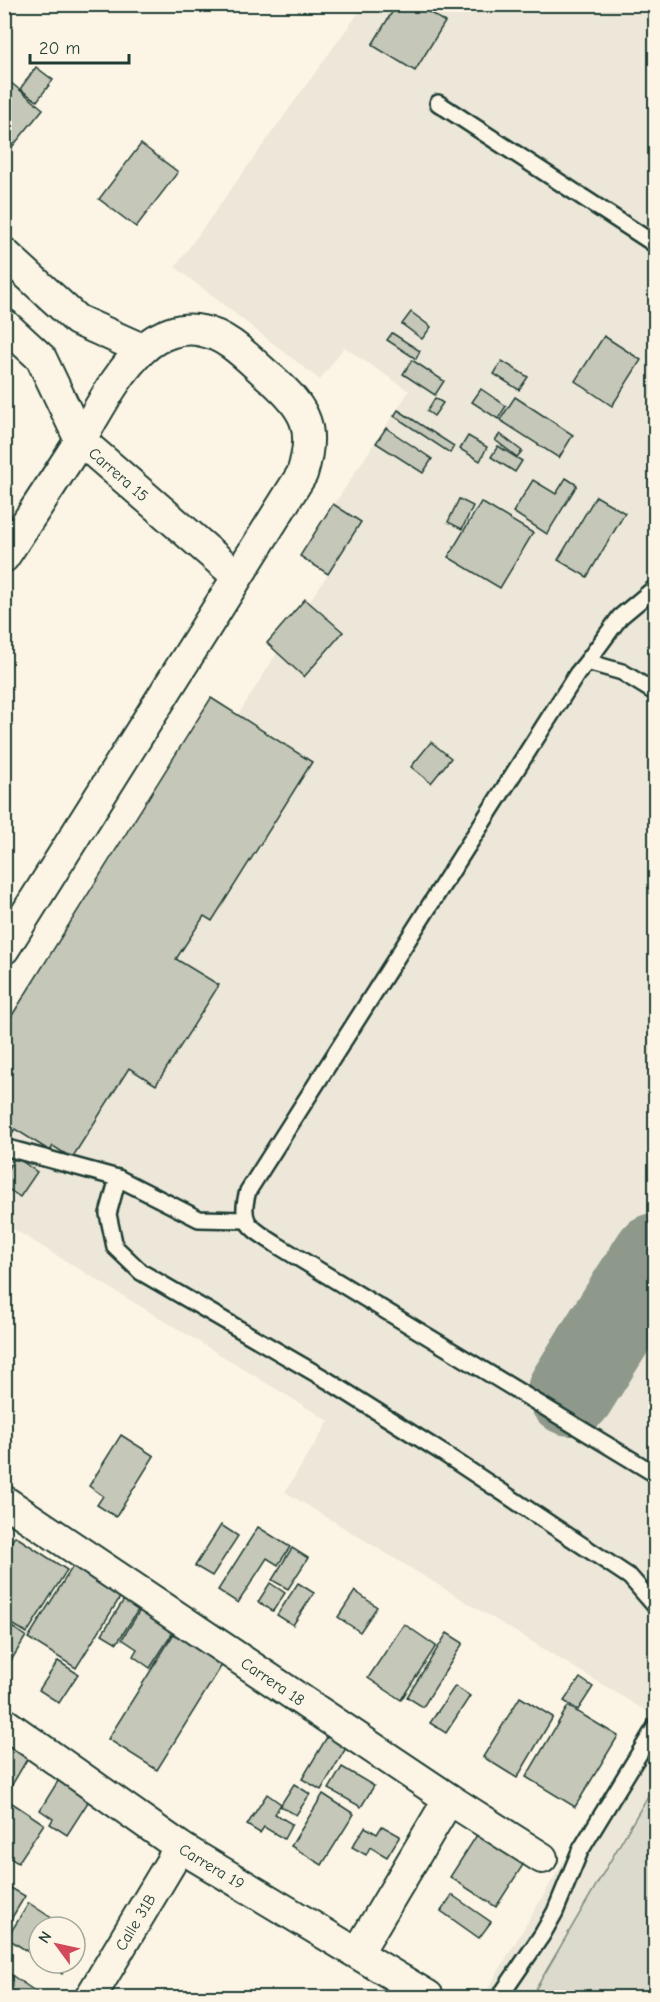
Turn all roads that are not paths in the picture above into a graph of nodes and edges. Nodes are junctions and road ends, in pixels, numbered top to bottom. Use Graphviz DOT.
graph roads {
  1 [pos="438,103"];
  2 [pos="656,246"];
  3 [pos="4,252"];
  4 [pos="4,324"];
  5 [pos="142,349"];
  6 [pos="80,440"];
  7 [pos="4,557"];
  8 [pos="237,576"];
  9 [pos="656,587"];
  10 [pos="587,662"];
  11 [pos="656,693"];
  12 [pos="4,950"];
  13 [pos="4,1147"];
  14 [pos="118,1178"];
  15 [pos="245,1220"];
  16 [pos="655,1474"];
  17 [pos="4,1501"];
  18 [pos="656,1606"];
  19 [pos="4,1723"];
  20 [pos="656,1726"];
  21 [pos="449,1799"];
  22 [pos="180,1847"];
  23 [pos="542,1858"];
  24 [pos="358,1952"];
  25 [pos="428,1996"];
  26 [pos="90,1998"];
  27 [pos="499,1998"];
  1 -- 2 [label="lane"];
  3 -- 5 [label="street"];
  4 -- 6 [label="street, Carrera 15"];
  5 -- 6 [label="street"];
  5 -- 8 [label="street"];
  6 -- 7 [label="street"];
  6 -- 8 [label="street, Carrera 15"];
  8 -- 12 [label="street"];
  9 -- 10 [label="lane"];
  10 -- 11 [label="lane"];
  10 -- 15 [label="lane"];
  13 -- 14 [label="lane"];
  14 -- 15 [label="lane"];
  14 -- 18 [label="lane"];
  15 -- 16 [label="lane"];
  17 -- 21 [label="street, Carrera 18"];
  19 -- 22 [label="street, Carrera 19"];
  20 -- 27 [label="lane"];
  21 -- 23 [label="street, Carrera 18"];
  21 -- 24 [label="street"];
  22 -- 24 [label="street, Carrera 19"];
  22 -- 26 [label="street, Calle 31B"];
  24 -- 25 [label="street, Carrera 19"];
}
